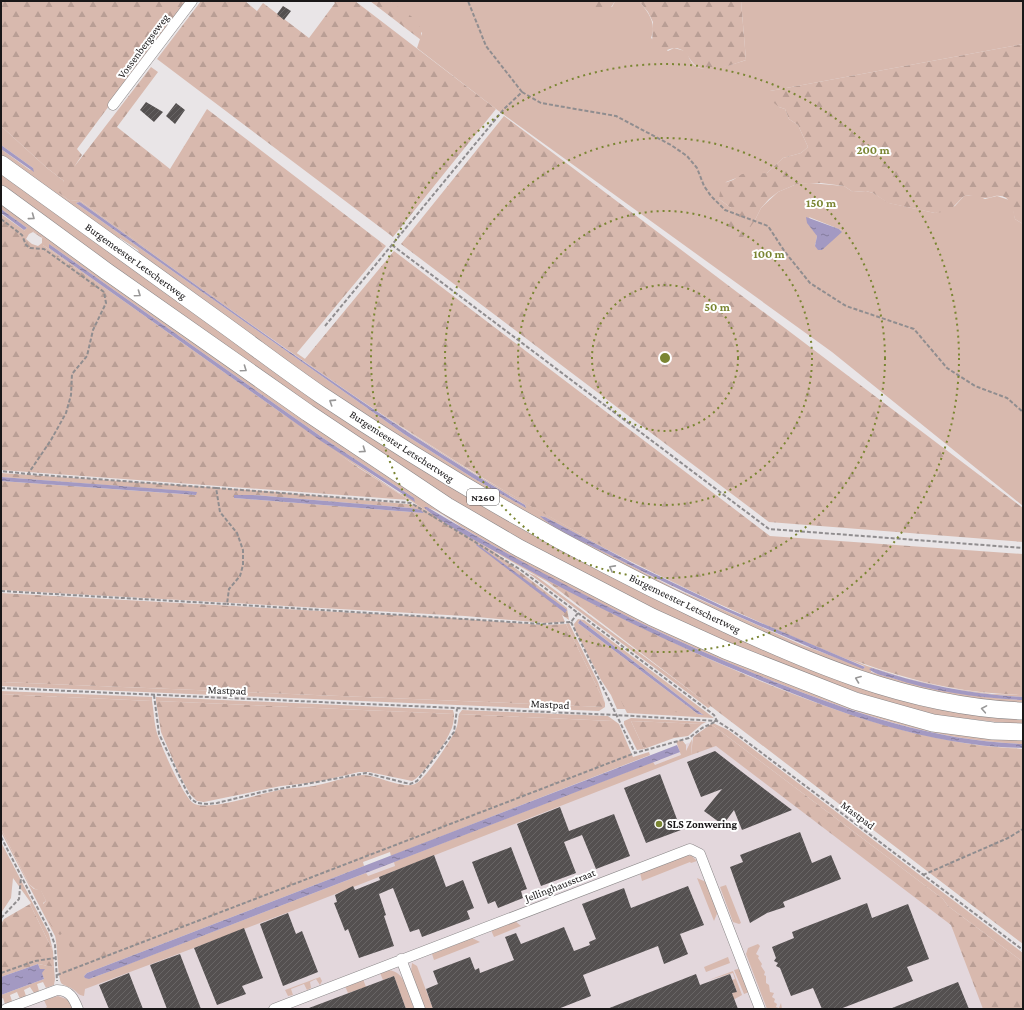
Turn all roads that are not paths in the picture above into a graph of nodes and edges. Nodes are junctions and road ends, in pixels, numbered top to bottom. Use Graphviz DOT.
graph roads {
  1 [pos="192,1"];
  2 [pos="113,105"];
  3 [pos="1,164"];
  4 [pos="1,194"];
  5 [pos="1023,712"];
  6 [pos="1023,732"];
  7 [pos="401,959"];
  8 [pos="6,1009"];
  9 [pos="78,1009"];
  10 [pos="274,1009"];
  11 [pos="420,1009"];
  12 [pos="760,1009"];
  1 -- 2 [label="street, Vossenbergseweg"];
  5 -- 3 [label="main road, Burgemeester Letschertweg / N260, one-way"];
  4 -- 6 [label="main road, N260, one-way"];
  7 -- 10 [label="street, Jellinghausstraat"];
  7 -- 11 [label="street"];
  7 -- 12 [label="street, Jellinghausstraat"];
  8 -- 9 [label="street"];
}
